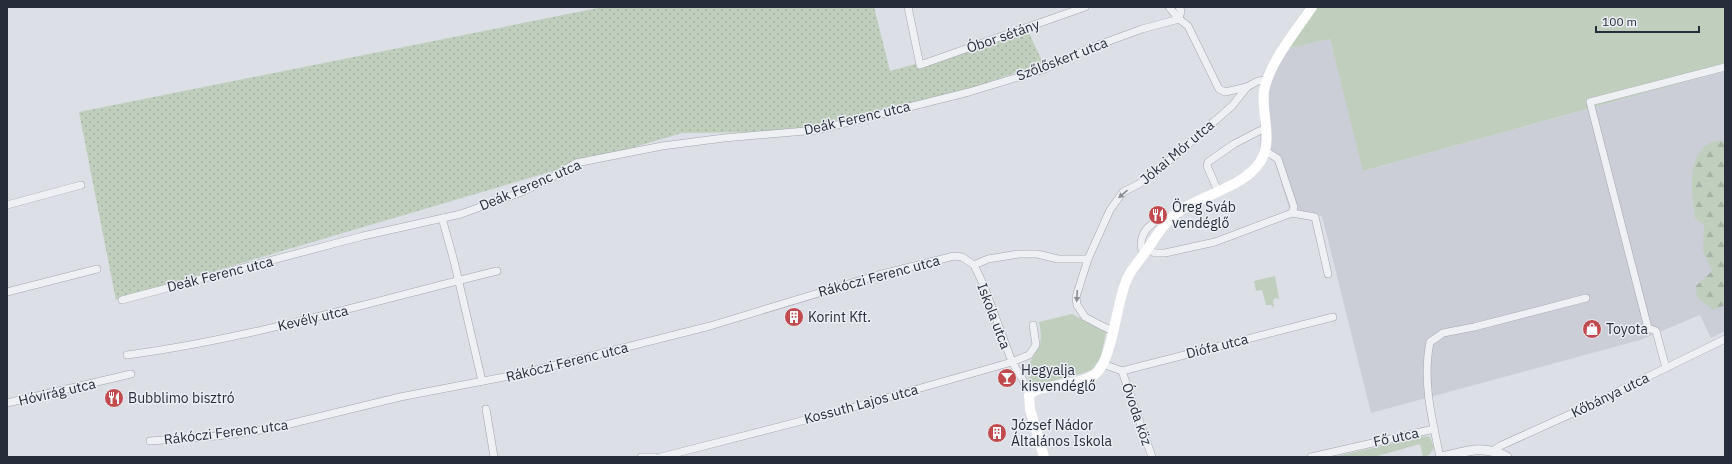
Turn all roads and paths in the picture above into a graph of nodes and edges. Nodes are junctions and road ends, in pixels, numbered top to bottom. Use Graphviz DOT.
graph roads {
  1 [pos="908,7"];
  2 [pos="1085,7"];
  3 [pos="1169,7"];
  4 [pos="1312,7"];
  5 [pos="1181,8"];
  6 [pos="1179,19"];
  7 [pos="1725,67"];
  8 [pos="1267,80"];
  9 [pos="1247,86"];
  10 [pos="944,98"];
  11 [pos="1266,129"];
  12 [pos="1266,151"];
  13 [pos="81,185"];
  14 [pos="1218,191"];
  15 [pos="7,205"];
  16 [pos="1292,213"];
  17 [pos="442,218"];
  18 [pos="1146,251"];
  19 [pos="1088,259"];
  20 [pos="974,265"];
  21 [pos="97,269"];
  22 [pos="497,272"];
  23 [pos="1328,274"];
  24 [pos="458,281"];
  25 [pos="7,292"];
  26 [pos="1586,298"];
  27 [pos="122,300"];
  28 [pos="1333,318"];
  29 [pos="1033,325"];
  30 [pos="1113,331"];
  31 [pos="1725,339"];
  32 [pos="127,355"];
  33 [pos="1012,362"];
  34 [pos="1103,364"];
  35 [pos="1666,368"];
  36 [pos="1122,371"];
  37 [pos="131,374"];
  38 [pos="482,381"];
  39 [pos="1029,395"];
  40 [pos="7,404"];
  41 [pos="486,408"];
  42 [pos="1434,429"];
  43 [pos="150,441"];
  44 [pos="1494,450"];
  45 [pos="494,457"];
  46 [pos="641,457"];
  47 [pos="655,457"];
  48 [pos="661,457"];
  49 [pos="1044,457"];
  50 [pos="1152,457"];
  51 [pos="1311,457"];
  52 [pos="1441,457"];
  53 [pos="1507,457"];
  1 -- 2 [label="street, Óbor sétány"];
  3 -- 6 [label="street"];
  4 -- 8 [label="main road"];
  5 -- 6 [label="street"];
  6 -- 9 [label="street"];
  6 -- 10 [label="street, Szőlőskert utca"];
  7 -- 35 [label="street"];
  8 -- 9 [label="street"];
  8 -- 11 [label="main road"];
  9 -- 19 [label="street, Jókai Mór utca, one-way"];
  10 -- 17 [label="street, Deák Ferenc utca"];
  11 -- 12 [label="main road"];
  11 -- 14 [label="street"];
  12 -- 14 [label="main road"];
  12 -- 16 [label="street"];
  13 -- 15 [label="street"];
  14 -- 18 [label="main road"];
  16 -- 18 [label="street"];
  16 -- 23 [label="street"];
  17 -- 24 [label="street"];
  17 -- 27 [label="street, Deák Ferenc utca"];
  18 -- 30 [label="main road"];
  19 -- 20 [label="street"];
  19 -- 30 [label="street, Jókai Mór utca, one-way"];
  20 -- 33 [label="street, Iskola utca"];
  20 -- 38 [label="street, Rákóczi Ferenc utca"];
  21 -- 25 [label="street"];
  22 -- 24 [label="street, Kevély utca"];
  24 -- 32 [label="street, Kevély utca"];
  24 -- 38 [label="street"];
  26 -- 42 [label="street"];
  28 -- 36 [label="street, Diófa utca"];
  29 -- 33 [label="street, Kossuth Lajos utca"];
  30 -- 34 [label="main road"];
  31 -- 35 [label="street, Kőbánya utca"];
  33 -- 39 [label="street, Iskola utca"];
  33 -- 48 [label="street, Kossuth Lajos utca"];
  34 -- 36 [label="street"];
  34 -- 39 [label="main road"];
  35 -- 44 [label="street, Kőbánya utca"];
  36 -- 50 [label="street, Óvoda köz"];
  37 -- 40 [label="street, Hóvirág utca"];
  38 -- 43 [label="street, Rákóczi Ferenc utca"];
  39 -- 49 [label="main road, Iskola utca"];
  41 -- 45 [label="street"];
  42 -- 51 [label="street, Fő utca"];
  42 -- 52 [label="street"];
  44 -- 52 [label="street"];
  44 -- 53 [label="street"];
  46 -- 47 [label="street"];
}
